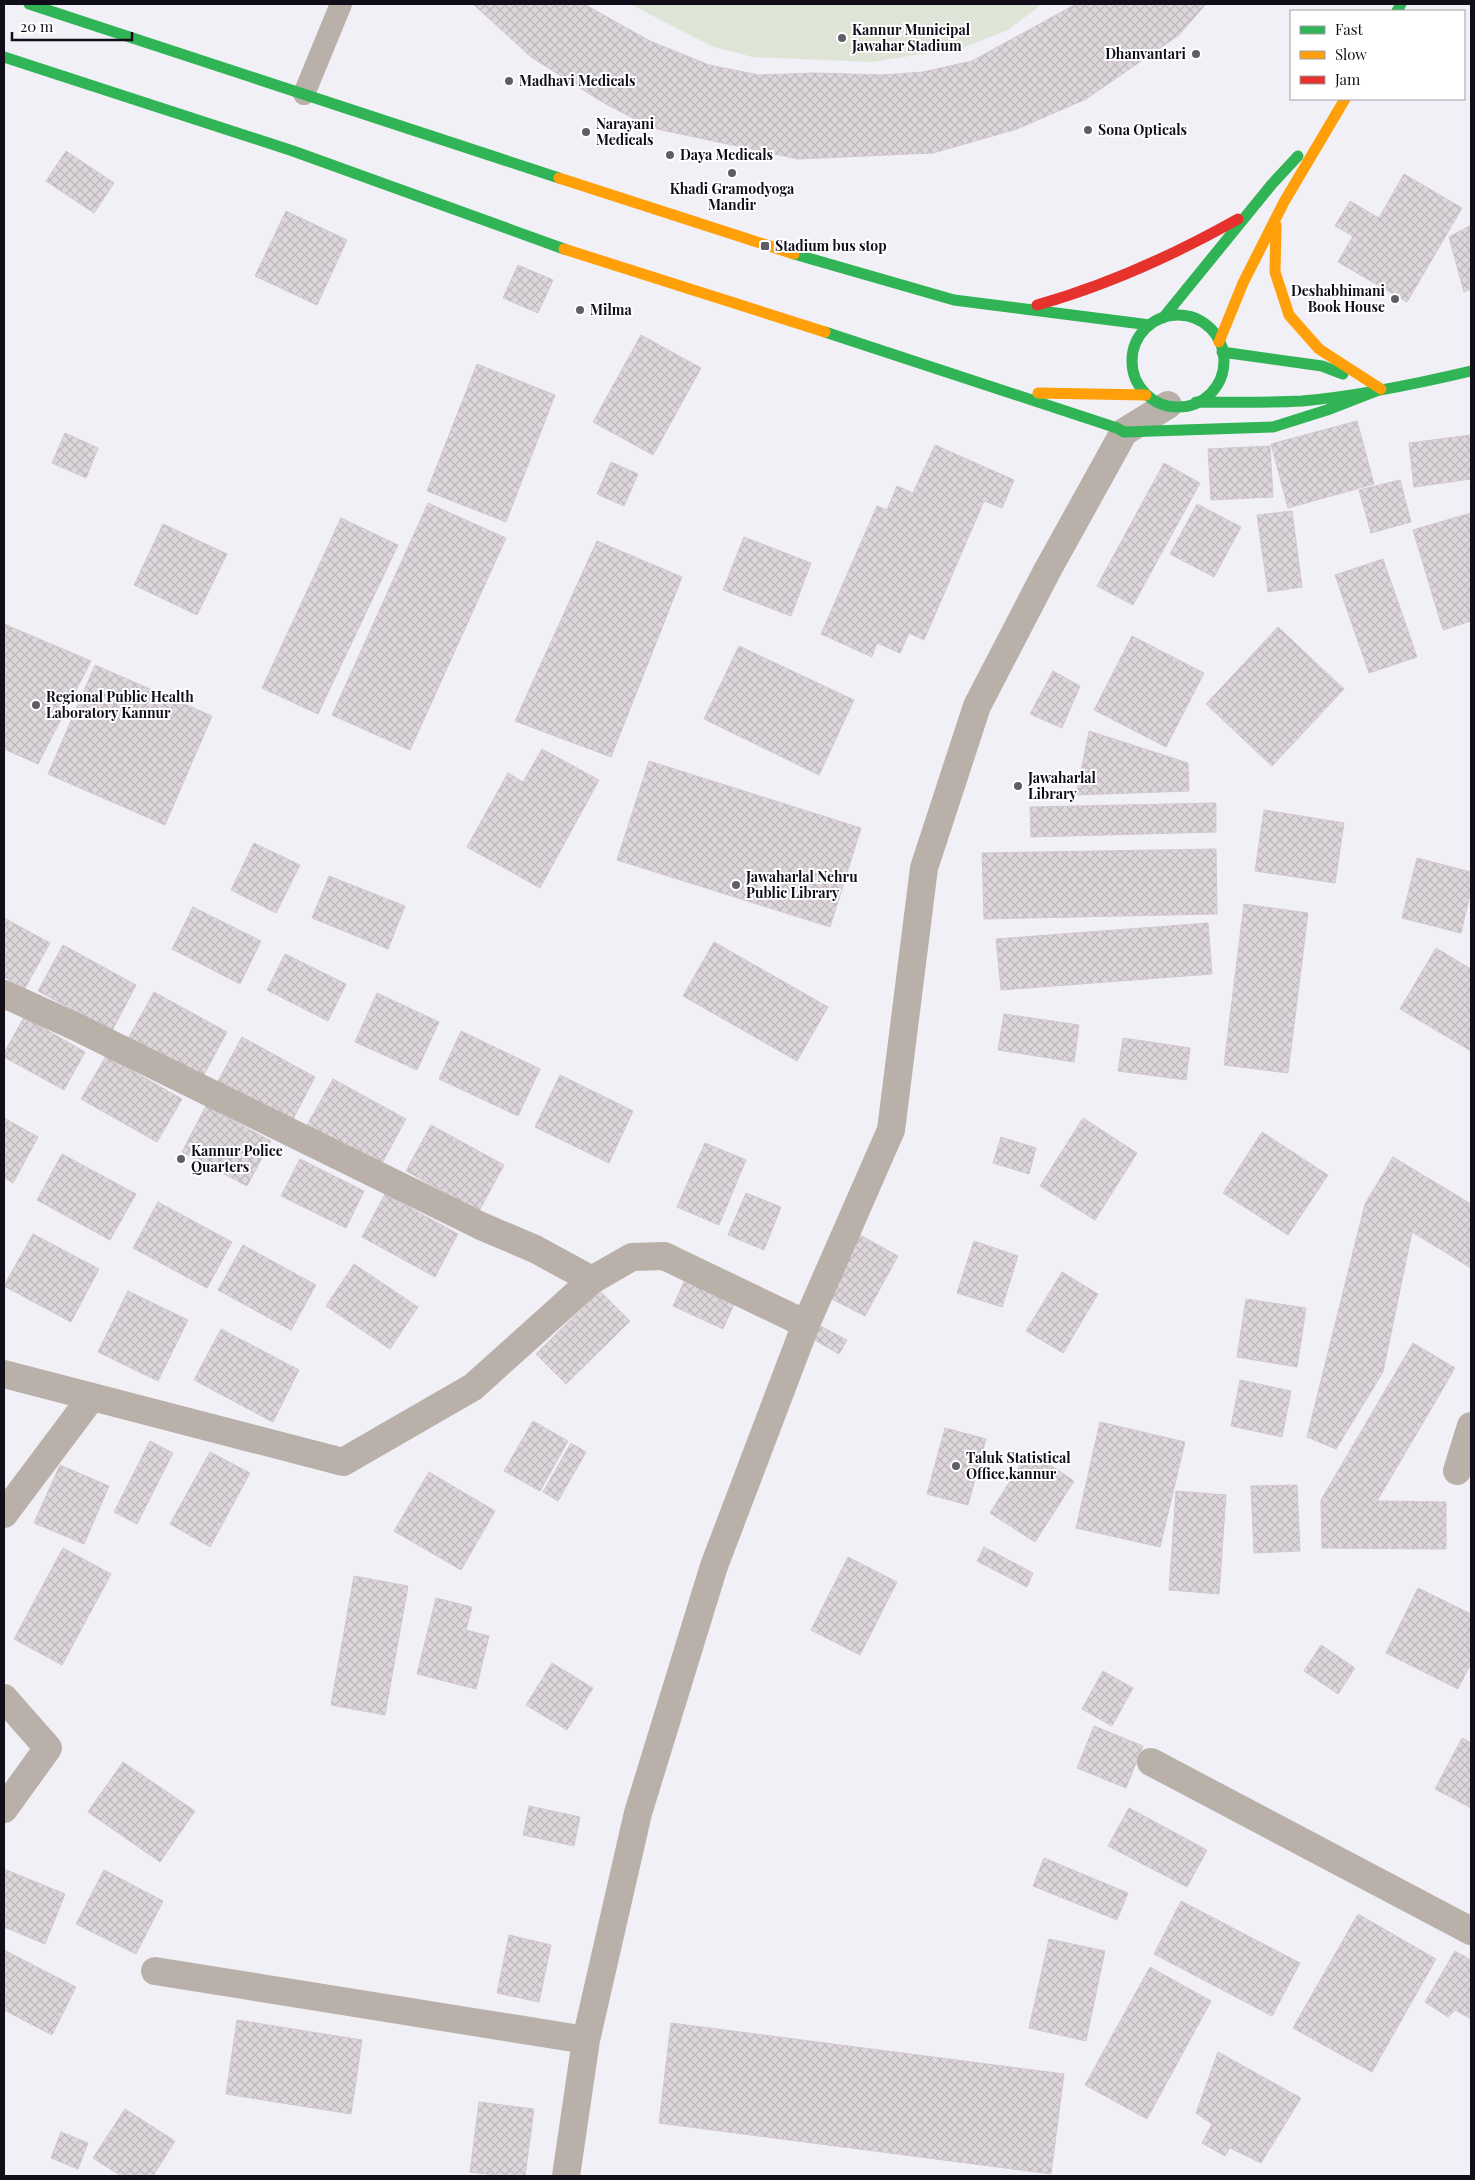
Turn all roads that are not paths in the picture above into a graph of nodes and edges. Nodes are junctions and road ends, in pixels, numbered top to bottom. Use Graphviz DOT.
graph roads {
  1 [pos="29,4"];
  2 [pos="341,4"];
  3 [pos="4,57"];
  4 [pos="304,94"];
  5 [pos="1344,100"];
  6 [pos="1334,118"];
  7 [pos="1251,211"];
  8 [pos="1276,219"];
  9 [pos="1024,309"];
  10 [pos="1163,318"];
  11 [pos="1150,325"];
  12 [pos="1221,347"];
  13 [pos="1470,372"];
  14 [pos="1381,389"];
  15 [pos="1010,392"];
  16 [pos="1157,400"];
  17 [pos="1196,402"];
  18 [pos="1124,432"];
  19 [pos="4,994"];
  20 [pos="592,1280"];
  21 [pos="806,1324"];
  22 [pos="4,1374"];
  23 [pos="91,1398"];
  24 [pos="1471,1426"];
  25 [pos="1457,1471"];
  26 [pos="4,1514"];
  27 [pos="4,1698"];
  28 [pos="1151,1762"];
  29 [pos="4,1809"];
  30 [pos="1471,1931"];
  31 [pos="155,1971"];
  32 [pos="586,2040"];
  33 [pos="566,2176"];
  1 -- 4 [label="main road"];
  2 -- 4 [label="lane"];
  3 -- 15 [label="main road"];
  4 -- 9 [label="main road"];
  5 -- 6 [label="main road"];
  6 -- 7 [label="main road"];
  6 -- 8 [label="main road"];
  7 -- 9 [label="main road"];
  7 -- 10 [label="main road"];
  8 -- 12 [label="main road"];
  8 -- 14 [label="main road"];
  9 -- 11 [label="main road"];
  10 -- 11 [label="main road"];
  10 -- 12 [label="main road"];
  11 -- 16 [label="main road"];
  12 -- 14 [label="main road"];
  12 -- 17 [label="main road"];
  13 -- 14 [label="main road"];
  14 -- 17 [label="main road"];
  14 -- 18 [label="main road"];
  15 -- 16 [label="main road"];
  15 -- 18 [label="main road"];
  16 -- 17 [label="main road"];
  16 -- 18 [label="street"];
  18 -- 21 [label="street"];
  19 -- 20 [label="street"];
  20 -- 21 [label="street"];
  20 -- 23 [label="street"];
  21 -- 32 [label="street"];
  22 -- 23 [label="street"];
  23 -- 26 [label="street"];
  24 -- 25 [label="street"];
  27 -- 29 [label="street"];
  28 -- 30 [label="street"];
  31 -- 32 [label="street"];
  32 -- 33 [label="street"];
}
